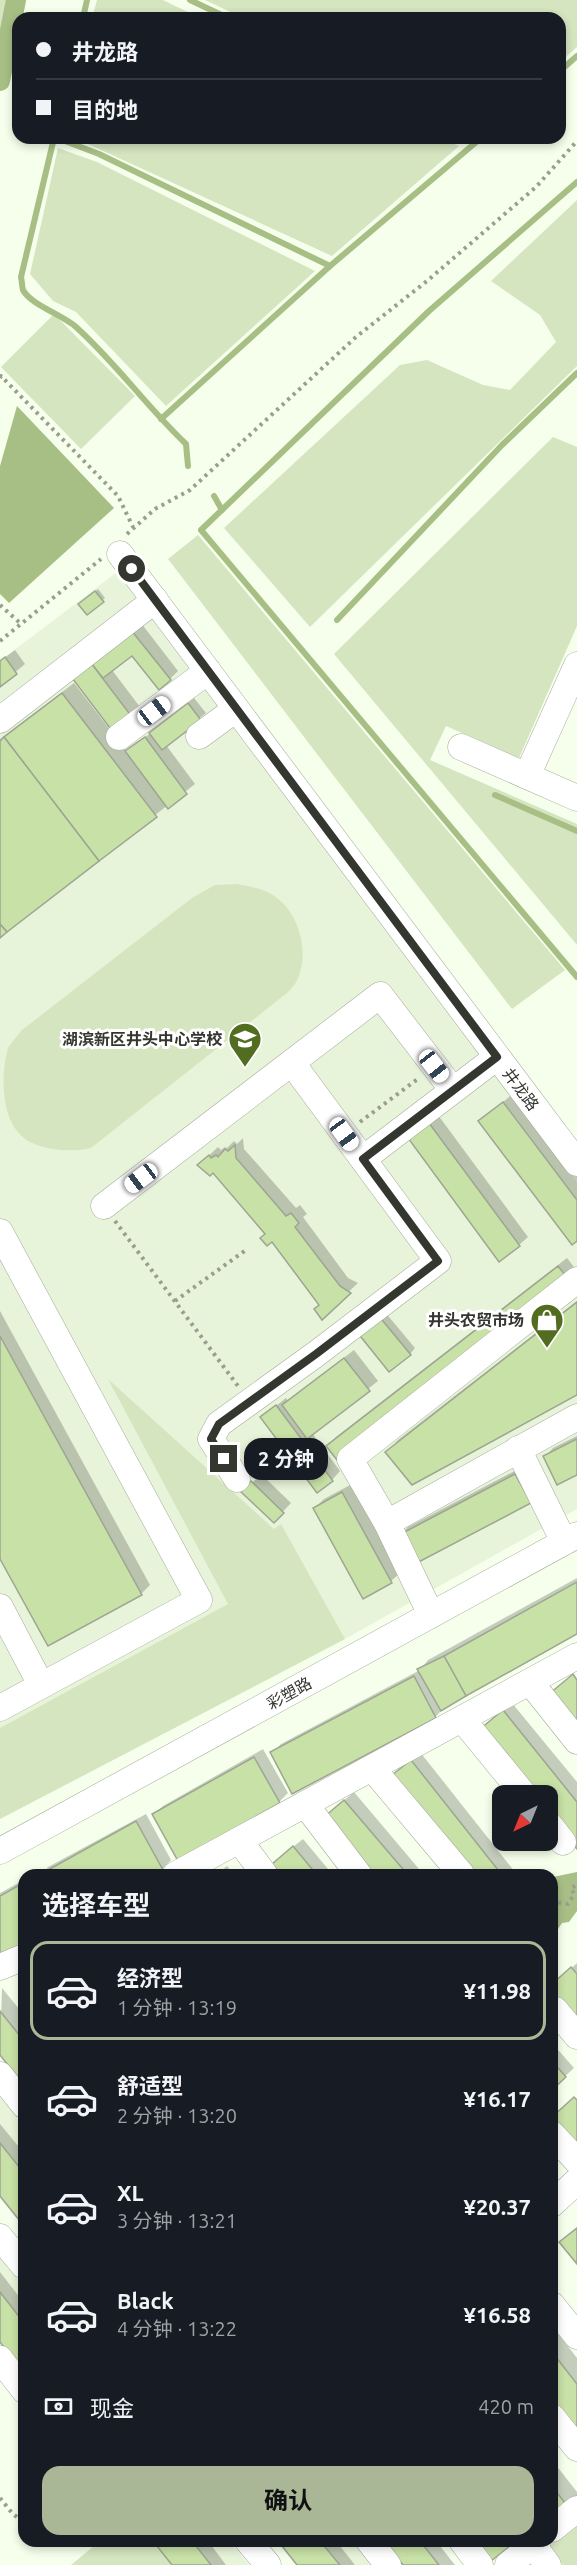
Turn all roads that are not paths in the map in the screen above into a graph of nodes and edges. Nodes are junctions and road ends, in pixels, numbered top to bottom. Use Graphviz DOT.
graph roads {
  1 [pos="118,550"];
  2 [pos="155,600"];
  3 [pos="577,665"];
  4 [pos="208,671"];
  5 [pos="237,709"];
  6 [pos="0,720"];
  7 [pos="199,736"];
  8 [pos="119,738"];
  9 [pos="461,747"];
  10 [pos="527,776"];
  11 [pos="577,798"];
  12 [pos="497,1057"];
  13 [pos="292,1063"];
  14 [pos="453,1090"];
  15 [pos="363,1159"];
  16 [pos="577,1163"];
  17 [pos="104,1206"];
  18 [pos="0,1232"];
  19 [pos="577,1279"];
  20 [pos="577,1417"];
  21 [pos="518,1449"];
  22 [pos="237,1479"];
  23 [pos="387,1523"];
  24 [pos="571,1539"];
  25 [pos="0,1607"];
  26 [pos="431,1615"];
  27 [pos="577,1656"];
  28 [pos="530,1682"];
  29 [pos="41,1685"];
  30 [pos="0,1708"];
  31 [pos="462,1719"];
  32 [pos="577,1741"];
  33 [pos="372,1768"];
  34 [pos="516,1785"];
  35 [pos="305,1804"];
  36 [pos="558,1835"];
  37 [pos="239,1840"];
  38 [pos="564,1842"];
  39 [pos="0,1851"];
  40 [pos="186,1869"];
  41 [pos="261,1869"];
  42 [pos="354,1869"];
  43 [pos="457,1869"];
  44 [pos="558,2014"];
  45 [pos="577,2036"];
  46 [pos="0,2075"];
  47 [pos="18,2098"];
  48 [pos="558,2140"];
  49 [pos="577,2161"];
  50 [pos="577,2181"];
  51 [pos="558,2198"];
  52 [pos="0,2237"];
  53 [pos="18,2259"];
  54 [pos="558,2312"];
  55 [pos="577,2336"];
  56 [pos="0,2359"];
  57 [pos="18,2382"];
  58 [pos="558,2424"];
  59 [pos="577,2448"];
  60 [pos="577,2509"];
  61 [pos="558,2529"];
  62 [pos="253,2547"];
  63 [pos="374,2547"];
  64 [pos="466,2547"];
  65 [pos="540,2547"];
  66 [pos="268,2565"];
  67 [pos="388,2565"];
  68 [pos="480,2565"];
  69 [pos="508,2565"];
  1 -- 2 [label="street, 井龙路"];
  2 -- 4 [label="street, 井龙路"];
  2 -- 6 [label="street"];
  3 -- 10 [label="street"];
  4 -- 5 [label="street, 井龙路"];
  4 -- 8 [label="street"];
  5 -- 7 [label="street"];
  5 -- 12 [label="street, 井龙路"];
  9 -- 10 [label="street"];
  10 -- 11 [label="street"];
  12 -- 14 [label="street"];
  12 -- 16 [label="street, 井龙路"];
  13 -- 14 [label="street"];
  13 -- 15 [label="street"];
  13 -- 17 [label="street"];
  14 -- 15 [label="street"];
  15 -- 22 [label="street"];
  18 -- 29 [label="street"];
  19 -- 23 [label="street"];
  20 -- 21 [label="street"];
  21 -- 23 [label="street"];
  21 -- 24 [label="street"];
  23 -- 26 [label="street"];
  24 -- 26 [label="street, 彩塑路"];
  25 -- 29 [label="street"];
  26 -- 39 [label="street, 彩塑路"];
  27 -- 28 [label="street"];
  28 -- 31 [label="street"];
  28 -- 32 [label="street"];
  29 -- 30 [label="street"];
  31 -- 33 [label="street"];
  31 -- 34 [label="street"];
  33 -- 35 [label="street"];
  33 -- 43 [label="street"];
  35 -- 37 [label="street"];
  35 -- 42 [label="street"];
  36 -- 38 [label="street"];
  37 -- 40 [label="street"];
  37 -- 41 [label="street"];
  44 -- 45 [label="street"];
  46 -- 47 [label="street"];
  48 -- 49 [label="street"];
  50 -- 51 [label="street"];
  52 -- 53 [label="street"];
  54 -- 55 [label="street"];
  56 -- 57 [label="street"];
  58 -- 59 [label="street"];
  60 -- 61 [label="street"];
  62 -- 66 [label="street"];
  63 -- 67 [label="street"];
  64 -- 68 [label="street"];
  65 -- 69 [label="street"];
}
